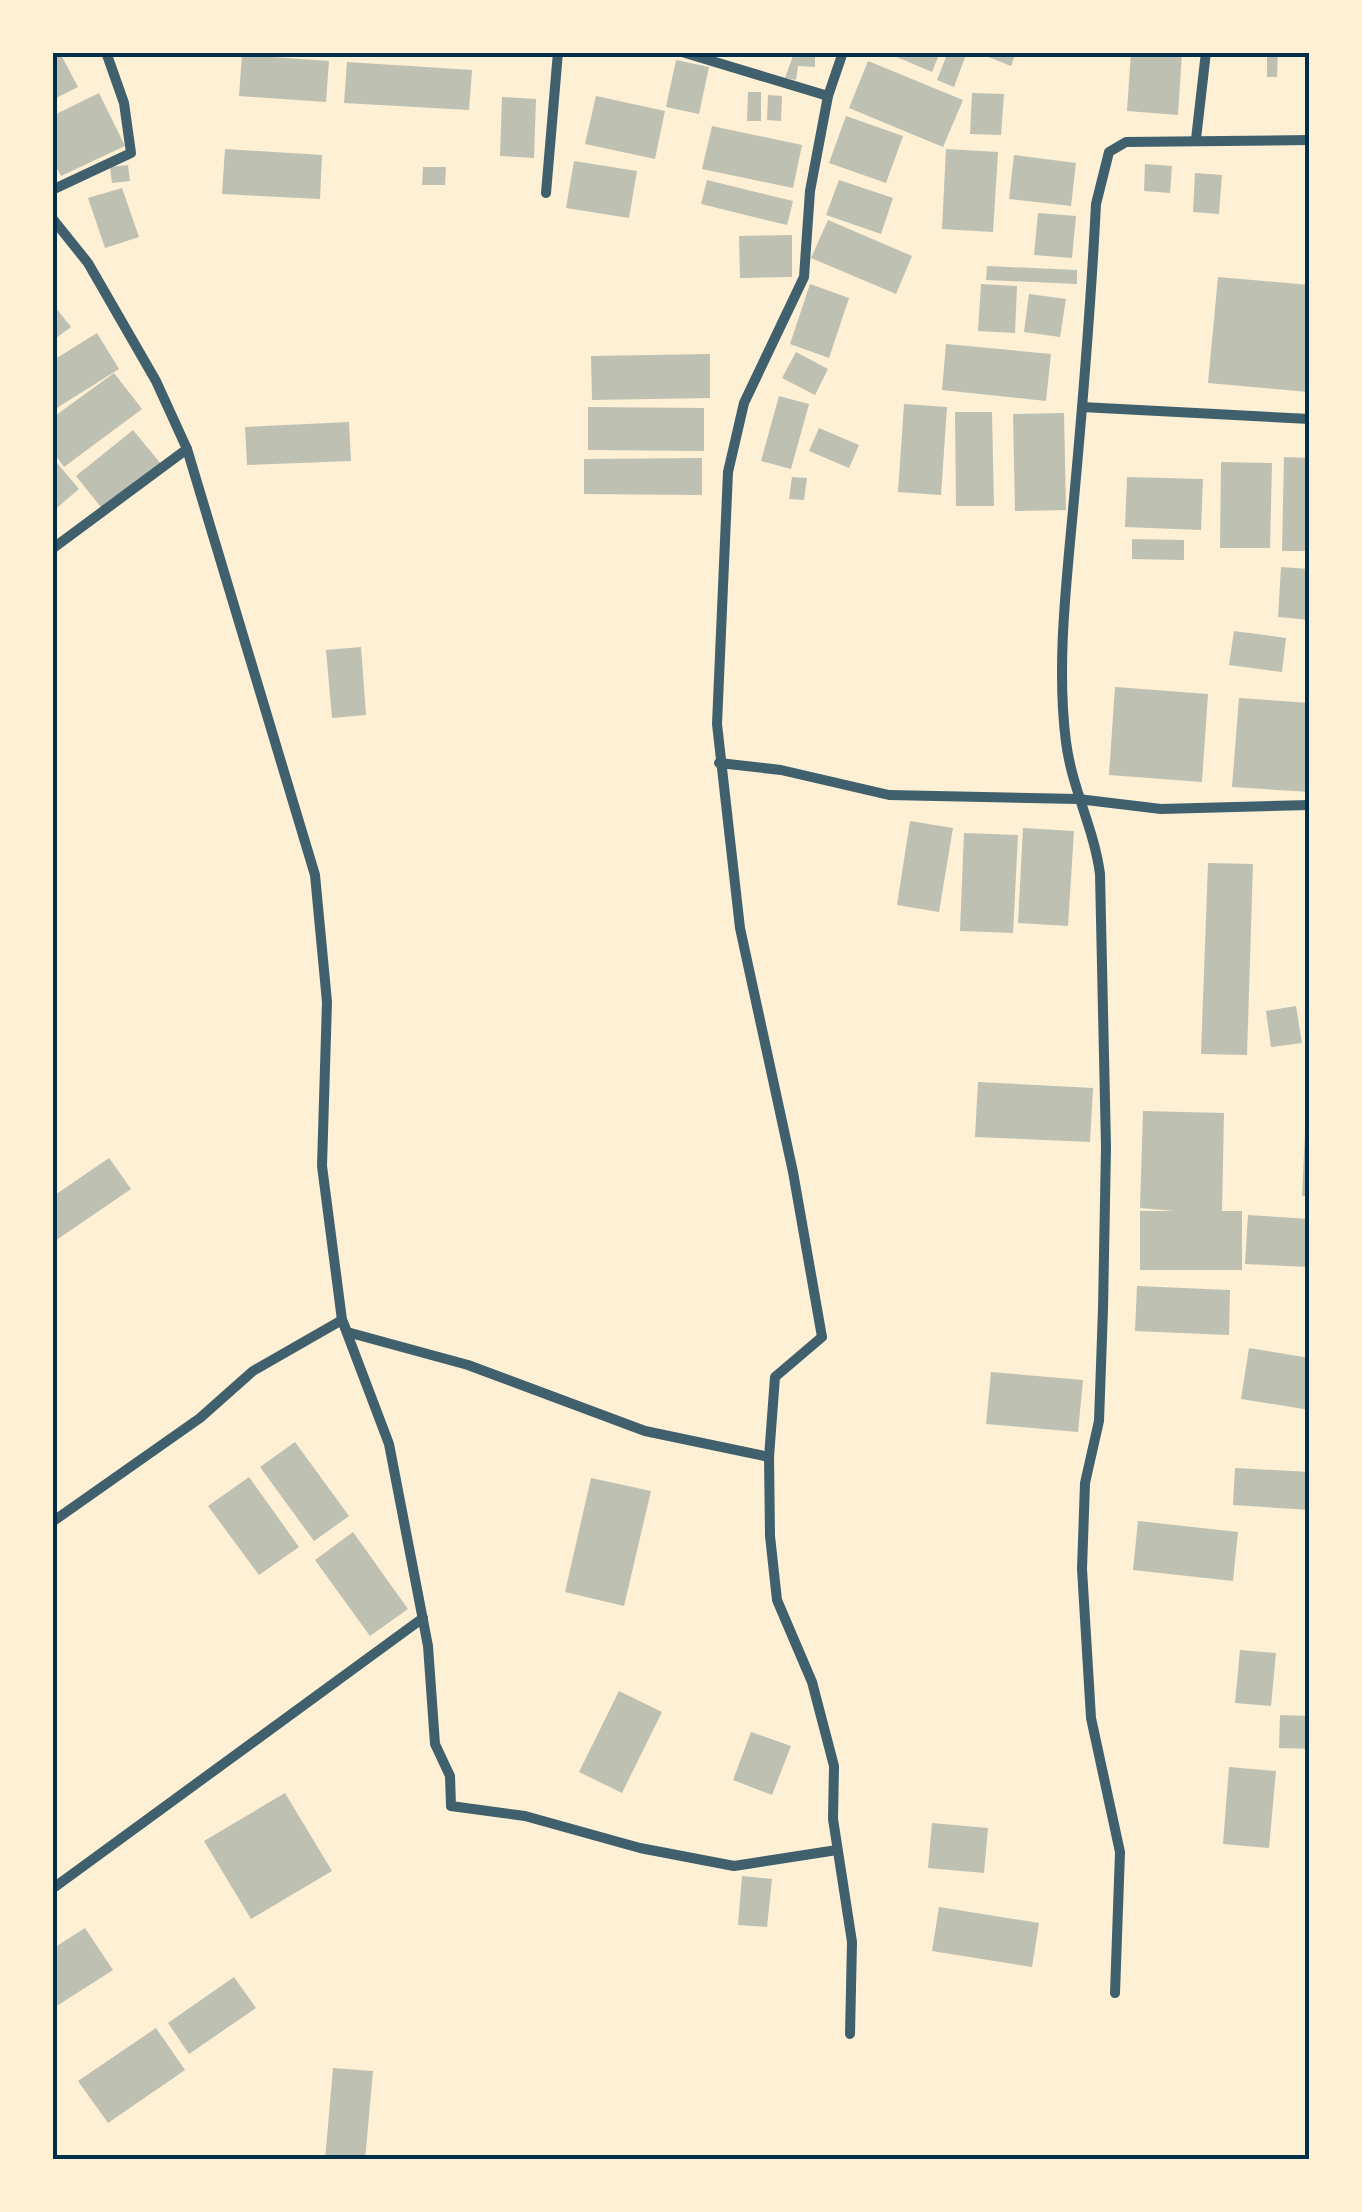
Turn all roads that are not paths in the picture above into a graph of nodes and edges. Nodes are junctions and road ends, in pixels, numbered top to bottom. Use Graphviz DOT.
graph roads {
  1 [pos="106,52"];
  2 [pos="558,52"];
  3 [pos="682,52"];
  4 [pos="843,52"];
  5 [pos="1206,52"];
  6 [pos="828,96"];
  7 [pos="1196,139"];
  8 [pos="1310,140"];
  9 [pos="52,190"];
  10 [pos="546,193"];
  11 [pos="52,218"];
  12 [pos="1082,408"];
  13 [pos="1310,418"];
  14 [pos="188,449"];
  15 [pos="52,549"];
  16 [pos="719,763"];
  17 [pos="1078,799"];
  18 [pos="1310,805"];
  19 [pos="342,1320"];
  20 [pos="769,1457"];
  21 [pos="52,1522"];
  22 [pos="422,1618"];
  23 [pos="837,1850"];
  24 [pos="52,1889"];
  25 [pos="1116,1993"];
  26 [pos="850,2034"];
  1 -- 9 [label="street"];
  2 -- 10 [label="street"];
  3 -- 6 [label="street"];
  4 -- 6 [label="street"];
  5 -- 7 [label="street"];
  6 -- 16 [label="street"];
  7 -- 8 [label="street"];
  7 -- 12 [label="street"];
  11 -- 14 [label="street"];
  12 -- 13 [label="street"];
  12 -- 17 [label="street"];
  14 -- 15 [label="street"];
  14 -- 19 [label="street"];
  16 -- 17 [label="street"];
  16 -- 20 [label="street"];
  17 -- 18 [label="street"];
  17 -- 25 [label="street"];
  19 -- 20 [label="street"];
  19 -- 21 [label="street"];
  19 -- 22 [label="street"];
  20 -- 23 [label="street"];
  22 -- 23 [label="street"];
  22 -- 24 [label="street"];
  23 -- 26 [label="street"];
}
